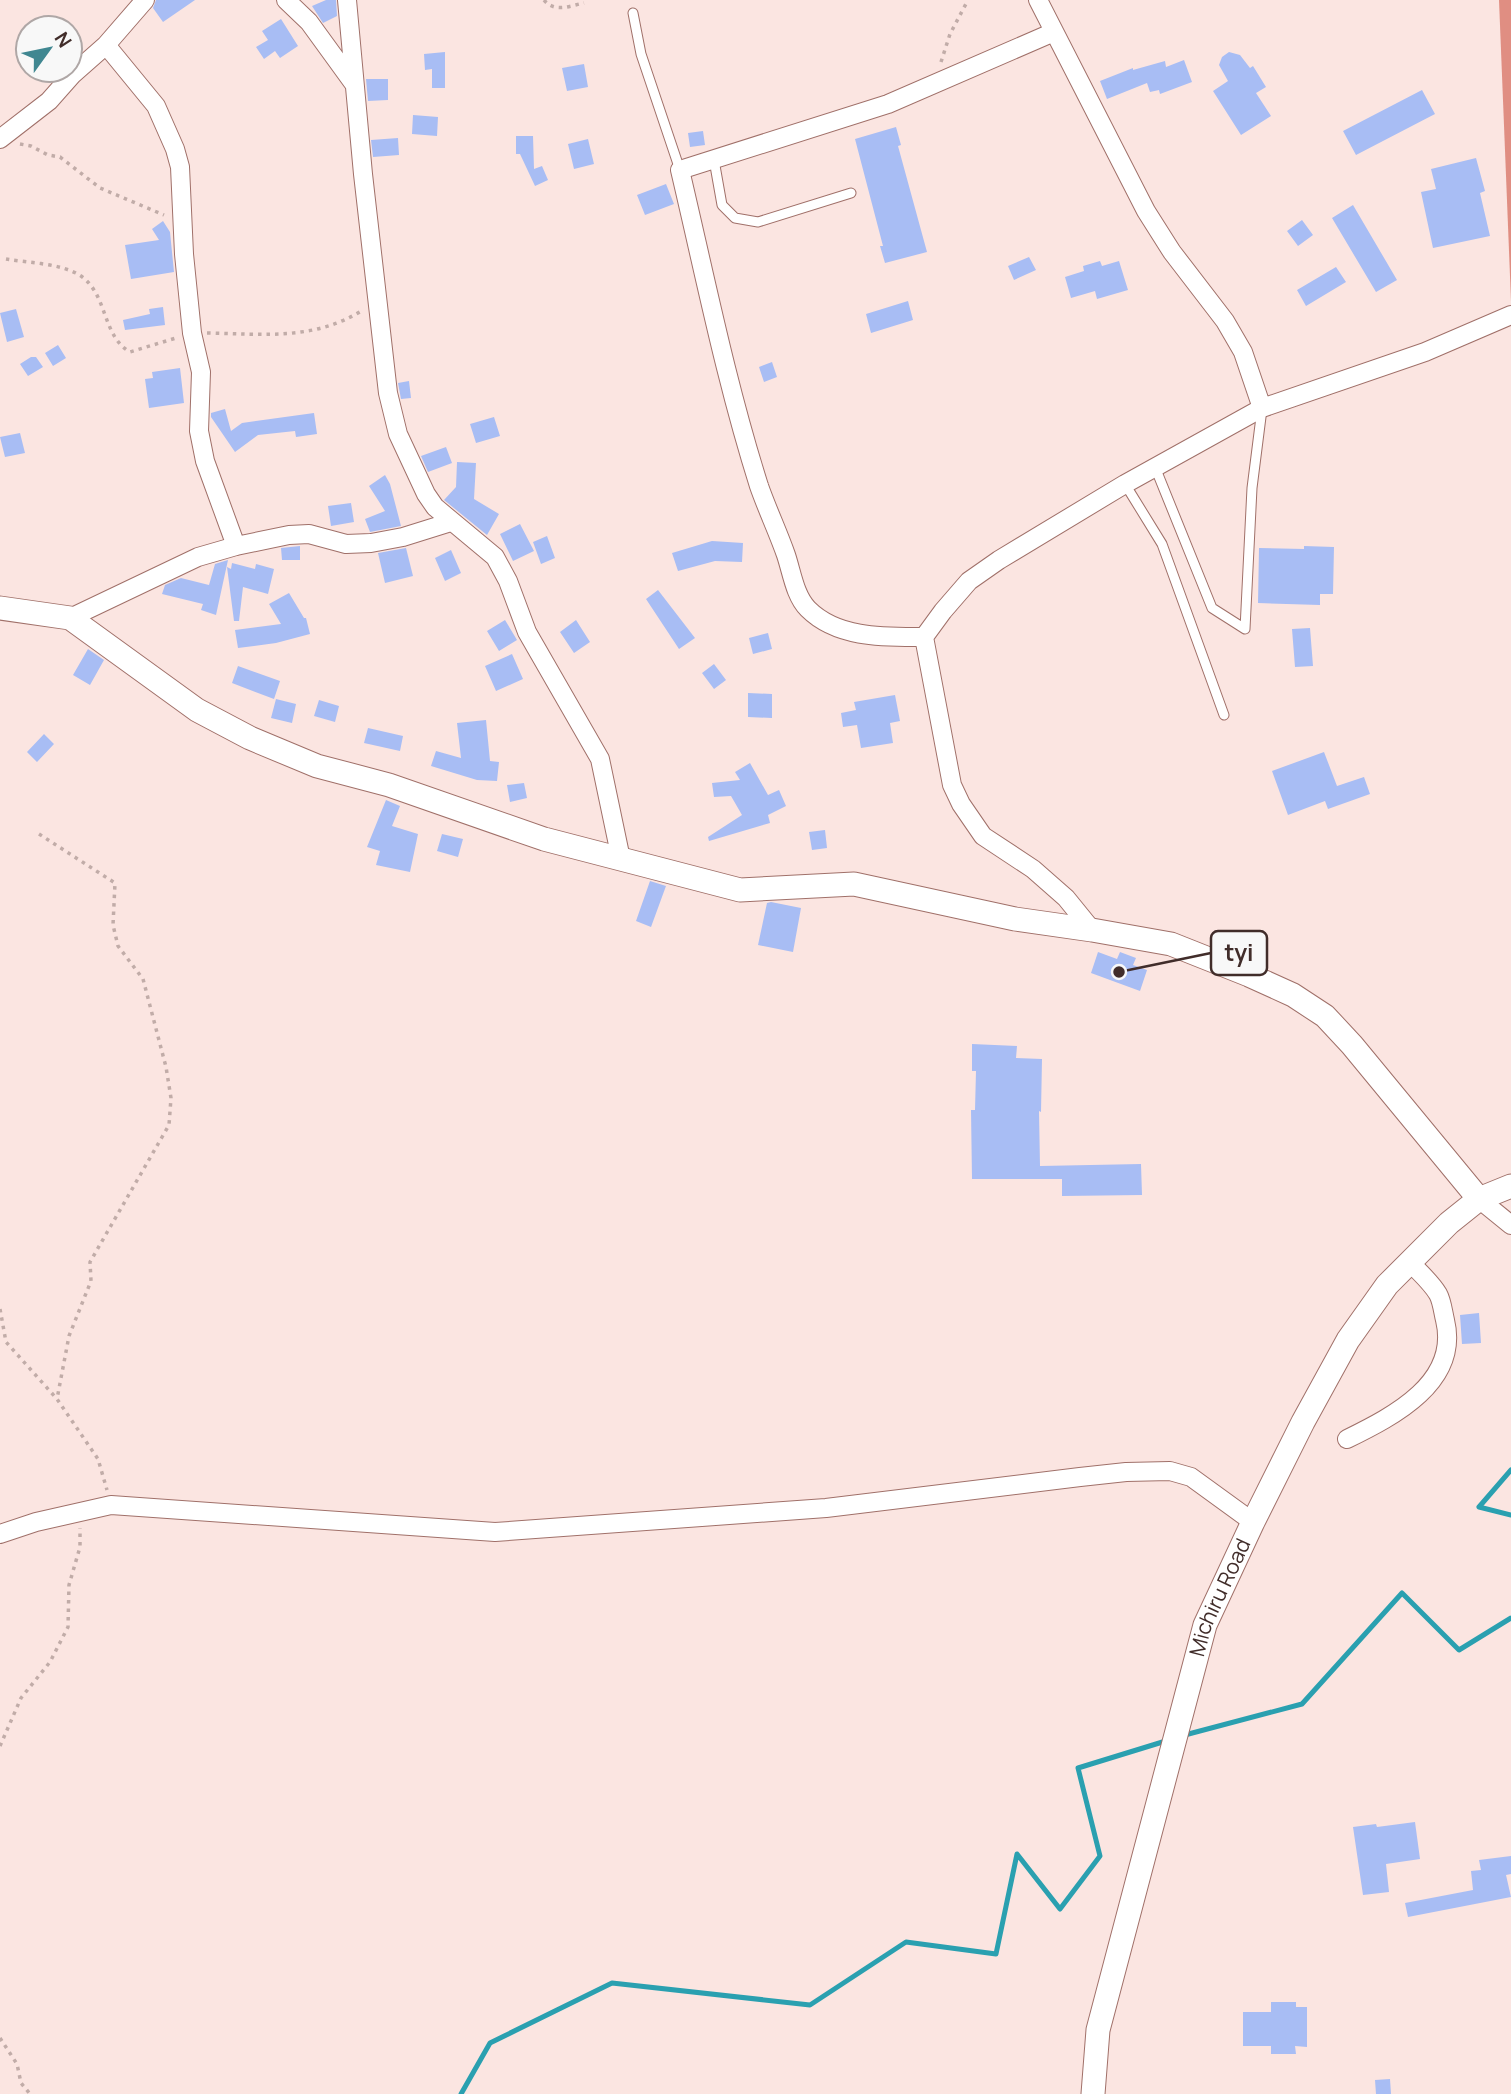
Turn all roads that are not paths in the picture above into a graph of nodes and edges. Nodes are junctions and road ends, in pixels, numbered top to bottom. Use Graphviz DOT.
graph roads {
  1 [pos="145,0"];
  2 [pos="286,0"];
  3 [pos="347,0"];
  4 [pos="1038,0"];
  5 [pos="634,13"];
  6 [pos="1054,32"];
  7 [pos="107,45"];
  8 [pos="355,86"];
  9 [pos="0,139"];
  10 [pos="714,160"];
  11 [pos="680,170"];
  12 [pos="851,193"];
  13 [pos="1511,315"];
  14 [pos="1262,408"];
  15 [pos="1155,467"];
  16 [pos="1125,484"];
  17 [pos="450,522"];
  18 [pos="236,546"];
  19 [pos="0,608"];
  20 [pos="69,618"];
  21 [pos="925,637"];
  22 [pos="1224,715"];
  23 [pos="621,859"];
  24 [pos="1092,930"];
  25 [pos="1511,1186"];
  26 [pos="1479,1199"];
  27 [pos="1511,1225"];
  28 [pos="1409,1261"];
  29 [pos="1347,1439"];
  30 [pos="1253,1521"];
  31 [pos="0,1534"];
  32 [pos="1093,2094"];
  1 -- 7 [label="street"];
  2 -- 8 [label="street"];
  3 -- 8 [label="street"];
  4 -- 6 [label="street"];
  5 -- 11 [label="lane"];
  6 -- 10 [label="street"];
  6 -- 14 [label="street"];
  7 -- 9 [label="street"];
  7 -- 18 [label="street"];
  8 -- 17 [label="street"];
  10 -- 11 [label="street"];
  10 -- 12 [label="lane"];
  11 -- 21 [label="street"];
  13 -- 14 [label="street"];
  14 -- 15 [label="street"];
  14 -- 15 [label="lane"];
  15 -- 16 [label="street"];
  16 -- 21 [label="street"];
  16 -- 22 [label="lane"];
  17 -- 18 [label="street"];
  17 -- 23 [label="street"];
  18 -- 20 [label="street"];
  19 -- 20 [label="street"];
  20 -- 23 [label="street"];
  21 -- 24 [label="street"];
  23 -- 24 [label="street"];
  24 -- 26 [label="street"];
  25 -- 26 [label="street, Michiru Road"];
  26 -- 27 [label="street"];
  26 -- 28 [label="street, Michiru Road"];
  28 -- 29 [label="street"];
  28 -- 30 [label="street, Michiru Road"];
  30 -- 31 [label="street"];
  30 -- 32 [label="street, Michiru Road"];
}
